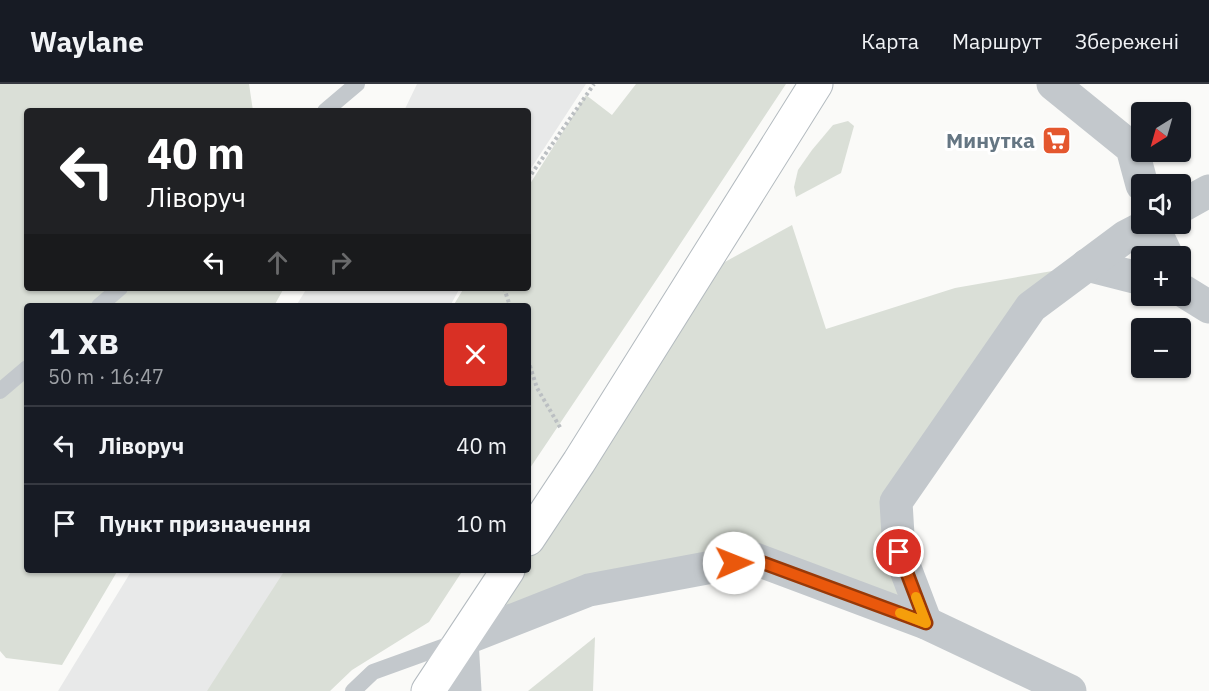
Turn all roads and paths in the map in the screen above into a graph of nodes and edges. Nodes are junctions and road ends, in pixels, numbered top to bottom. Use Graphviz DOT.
graph roads {
  1 [pos="357,84"];
  2 [pos="594,84"];
  3 [pos="816,84"];
  4 [pos="1053,84"];
  5 [pos="329,108"];
  6 [pos="1139,174"];
  7 [pos="531,175"];
  8 [pos="1209,191"];
  9 [pos="1191,201"];
  10 [pos="1131,234"];
  11 [pos="1088,265"];
  12 [pos="1131,276"];
  13 [pos="116,291"];
  14 [pos="1191,295"];
  15 [pos="102,303"];
  16 [pos="1209,307"];
  17 [pos="531,369"];
  18 [pos="24,371"];
  19 [pos="0,392"];
  20 [pos="579,462"];
  21 [pos="531,534"];
  22 [pos="506,573"];
  23 [pos="926,623"];
  24 [pos="462,640"];
  25 [pos="353,691"];
  26 [pos="428,691"];
  27 [pos="465,691"];
  28 [pos="1070,691"];
  1 -- 5 [label="lane"];
  2 -- 7 [label="path"];
  3 -- 20 [label="street"];
  4 -- 6 [label="street"];
  8 -- 9 [label="street"];
  10 -- 11 [label="street"];
  11 -- 12 [label="street"];
  11 -- 23 [label="street"];
  13 -- 15 [label="lane"];
  14 -- 16 [label="street"];
  17 -- 20 [label="path"];
  18 -- 19 [label="lane"];
  20 -- 21 [label="street"];
  22 -- 24 [label="street"];
  23 -- 24 [label="street"];
  23 -- 28 [label="street"];
  24 -- 25 [label="lane"];
  24 -- 26 [label="street"];
  24 -- 27 [label="street"];
}
